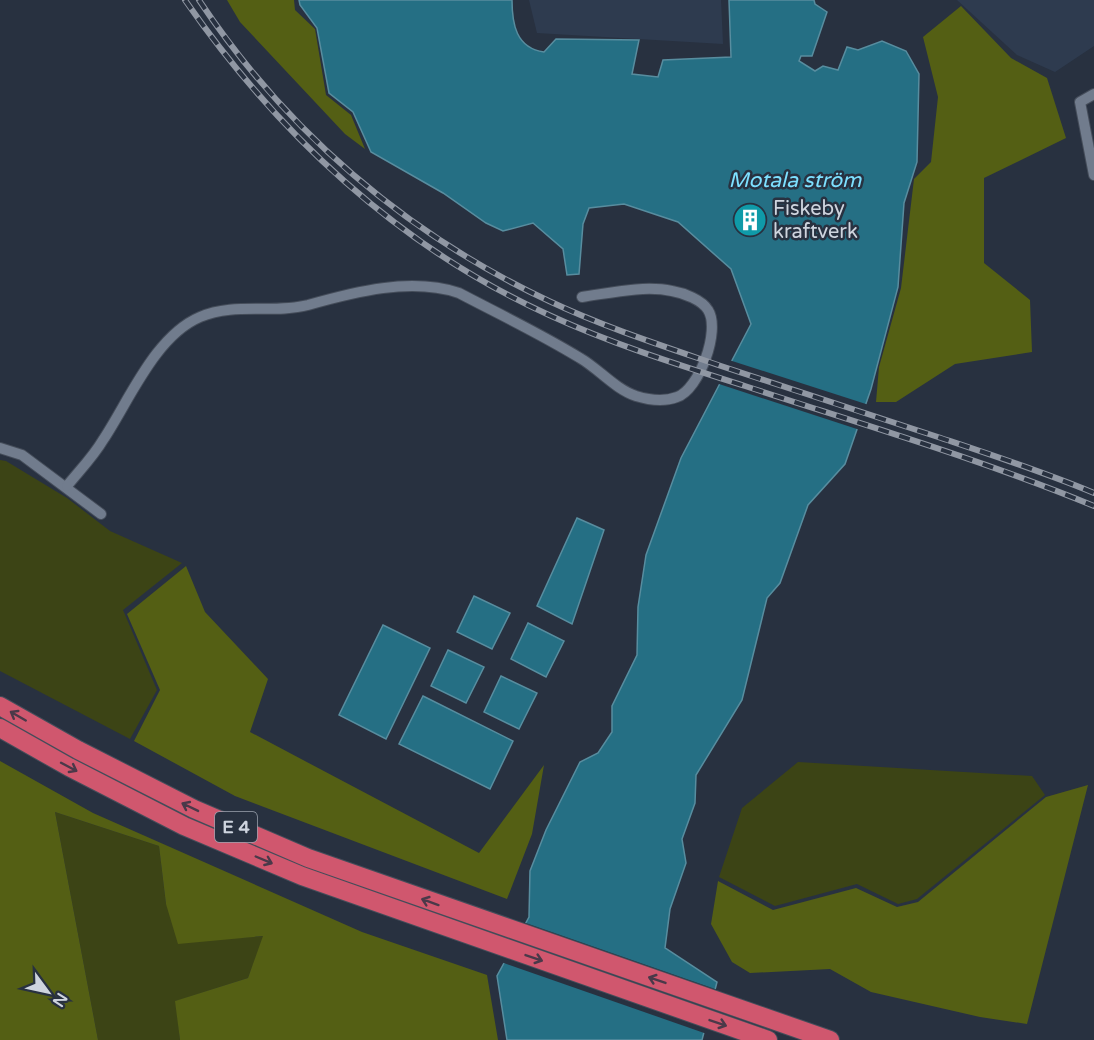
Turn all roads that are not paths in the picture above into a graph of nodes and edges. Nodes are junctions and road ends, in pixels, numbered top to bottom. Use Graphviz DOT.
graph roads {
  1 [pos="1094,94"];
  2 [pos="1094,175"];
  3 [pos="582,297"];
  4 [pos="0,448"];
  5 [pos="66,486"];
  6 [pos="100,514"];
  7 [pos="0,706"];
  8 [pos="0,728"];
  9 [pos="768,1040"];
  10 [pos="830,1040"];
  1 -- 2 [label="street"];
  3 -- 5 [label="street"];
  4 -- 5 [label="street"];
  5 -- 6 [label="street"];
  10 -- 7 [label="highway, E 4, one-way"];
  8 -- 9 [label="highway, E 4, one-way"];
}
